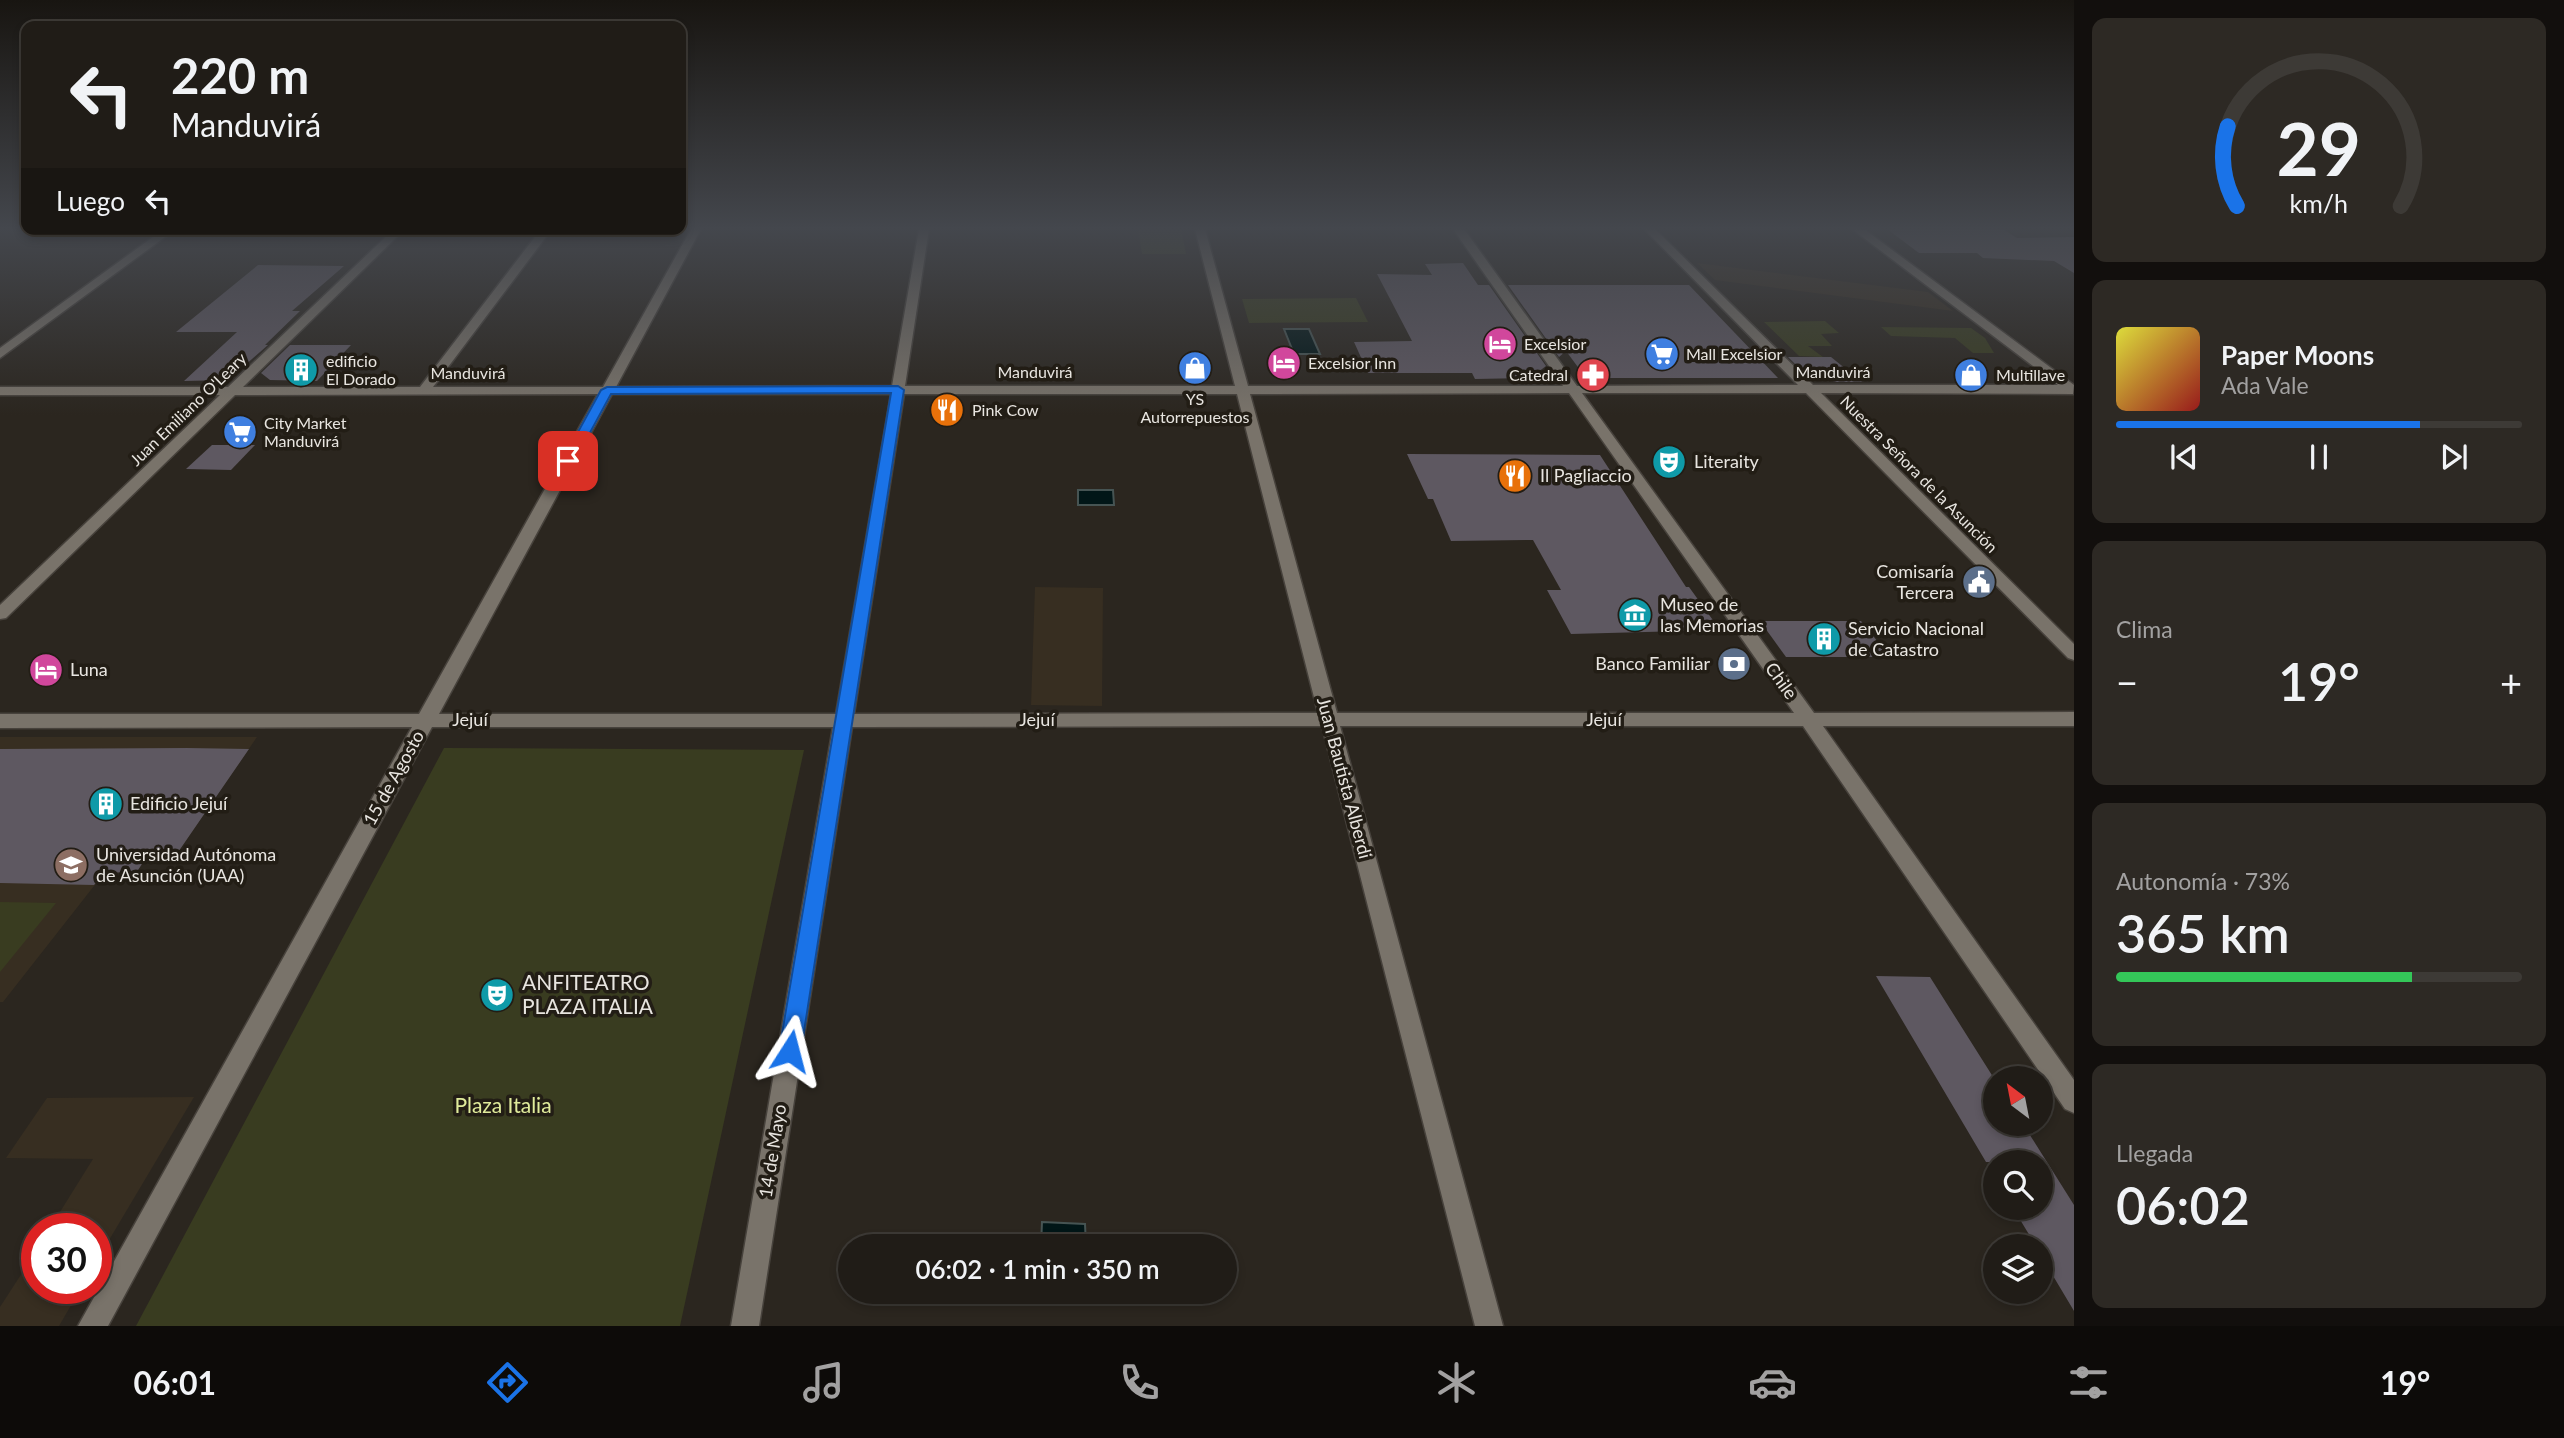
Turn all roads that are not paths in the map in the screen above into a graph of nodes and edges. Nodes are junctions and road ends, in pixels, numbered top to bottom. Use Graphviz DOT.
graph roads {
  1 [pos="86,291"];
  2 [pos="335,291"];
  3 [pos="500,291"];
  4 [pos="662,291"];
  5 [pos="914,291"];
  6 [pos="1216,291"];
  7 [pos="1502,291"];
  8 [pos="1711,291"];
  9 [pos="1940,291"];
  10 [pos="0,354"];
  11 [pos="1571,389"];
  12 [pos="1809,389"];
  13 [pos="232,390"];
  14 [pos="424,390"];
  15 [pos="607,390"];
  16 [pos="898,390"];
  17 [pos="1242,390"];
  18 [pos="2073,390"];
  19 [pos="0,391"];
  20 [pos="0,614"];
  21 [pos="2074,654"];
  22 [pos="2074,719"];
  23 [pos="0,720"];
  24 [pos="425,720"];
  25 [pos="844,720"];
  26 [pos="1329,720"];
  27 [pos="1809,720"];
  28 [pos="2074,1101"];
  29 [pos="92,1326"];
  30 [pos="745,1326"];
  31 [pos="1489,1326"];
  1 -- 10 [label="street"];
  2 -- 13 [label="street, Juan Emiliano O'Leary"];
  3 -- 14 [label="street"];
  4 -- 15 [label="street, 15 de Agosto"];
  5 -- 16 [label="street, 14 de Mayo"];
  6 -- 17 [label="street, Juan Bautista Alberdi"];
  7 -- 11 [label="street, Chile"];
  8 -- 12 [label="street, Nuestra Señora de la Asunción"];
  9 -- 18 [label="street"];
  11 -- 12 [label="street, Manduvirá"];
  11 -- 17 [label="street, Manduvirá"];
  11 -- 27 [label="street, Chile"];
  12 -- 18 [label="street, Manduvirá"];
  12 -- 21 [label="street, Nuestra Señora de la Asunción"];
  13 -- 14 [label="street, Manduvirá"];
  13 -- 19 [label="street, Manduvirá"];
  13 -- 20 [label="street, Juan Emiliano O'Leary"];
  14 -- 15 [label="street, Manduvirá"];
  15 -- 16 [label="street, Manduvirá"];
  15 -- 24 [label="street, 15 de Agosto"];
  16 -- 17 [label="street, Manduvirá"];
  16 -- 25 [label="street, 14 de Mayo"];
  17 -- 26 [label="street, Juan Bautista Alberdi"];
  22 -- 27 [label="street, Jejuí"];
  23 -- 24 [label="street, Jejuí"];
  24 -- 25 [label="street, Jejuí"];
  24 -- 29 [label="street, 15 de Agosto"];
  25 -- 26 [label="street, Jejuí"];
  25 -- 30 [label="street, 14 de Mayo"];
  26 -- 27 [label="street, Jejuí"];
  26 -- 31 [label="street, Juan Bautista Alberdi"];
  27 -- 28 [label="street, Chile"];
}
